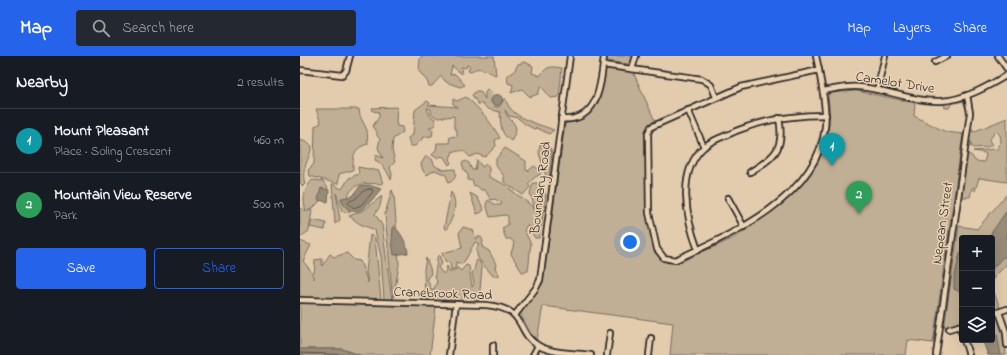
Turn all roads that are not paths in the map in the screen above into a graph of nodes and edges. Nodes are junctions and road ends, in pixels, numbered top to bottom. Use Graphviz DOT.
graph roads {
  1 [pos="350,56"];
  2 [pos="570,56"];
  3 [pos="604,56"];
  4 [pos="636,56"];
  5 [pos="816,56"];
  6 [pos="885,56"];
  7 [pos="947,56"];
  8 [pos="998,56"];
  9 [pos="935,62"];
  10 [pos="603,65"];
  11 [pos="632,69"];
  12 [pos="1007,69"];
  13 [pos="300,70"];
  14 [pos="819,70"];
  15 [pos="1007,76"];
  16 [pos="877,90"];
  17 [pos="823,91"];
  18 [pos="967,95"];
  19 [pos="716,97"];
  20 [pos="688,110"];
  21 [pos="826,115"];
  22 [pos="779,118"];
  23 [pos="561,120"];
  24 [pos="704,147"];
  25 [pos="750,172"];
  26 [pos="728,198"];
  27 [pos="744,227"];
  28 [pos="698,250"];
  29 [pos="300,300"];
  30 [pos="456,304"];
  31 [pos="1007,309"];
  32 [pos="999,312"];
  33 [pos="995,313"];
  34 [pos="515,315"];
  35 [pos="959,325"];
  36 [pos="949,330"];
  37 [pos="610,333"];
  38 [pos="651,338"];
  39 [pos="965,343"];
  40 [pos="493,345"];
  41 [pos="1007,345"];
  42 [pos="538,346"];
  43 [pos="449,355"];
  44 [pos="493,355"];
  45 [pos="533,355"];
  46 [pos="591,355"];
  47 [pos="607,355"];
  48 [pos="649,355"];
  49 [pos="936,355"];
  50 [pos="969,355"];
  1 -- 13 [label="street"];
  2 -- 23 [label="street, Boundary Road"];
  3 -- 10 [label="street"];
  4 -- 11 [label="street"];
  5 -- 14 [label="street"];
  6 -- 16 [label="street"];
  7 -- 9 [label="street"];
  8 -- 12 [label="street"];
  10 -- 11 [label="street"];
  10 -- 23 [label="street"];
  11 -- 19 [label="street"];
  14 -- 17 [label="street"];
  14 -- 19 [label="street"];
  15 -- 18 [label="street, Camelot Drive"];
  16 -- 17 [label="street, Camelot Drive"];
  16 -- 18 [label="street, Camelot Drive"];
  17 -- 21 [label="street"];
  18 -- 49 [label="street, Nepean Street"];
  19 -- 20 [label="street"];
  20 -- 24 [label="street"];
  20 -- 28 [label="street"];
  21 -- 22 [label="street"];
  21 -- 27 [label="street"];
  22 -- 24 [label="street"];
  22 -- 25 [label="street"];
  23 -- 34 [label="street, Boundary Road"];
  24 -- 28 [label="street"];
  26 -- 27 [label="street"];
  27 -- 28 [label="street"];
  29 -- 30 [label="street, Cranebrook Road"];
  30 -- 34 [label="street, Cranebrook Road"];
  30 -- 43 [label="street"];
  31 -- 32 [label="street"];
  32 -- 33 [label="street"];
  32 -- 41 [label="street"];
  34 -- 42 [label="street"];
  35 -- 36 [label="street"];
  37 -- 47 [label="street"];
  38 -- 48 [label="street"];
  39 -- 50 [label="street"];
  40 -- 44 [label="street"];
  42 -- 45 [label="street"];
  42 -- 46 [label="street"];
}
